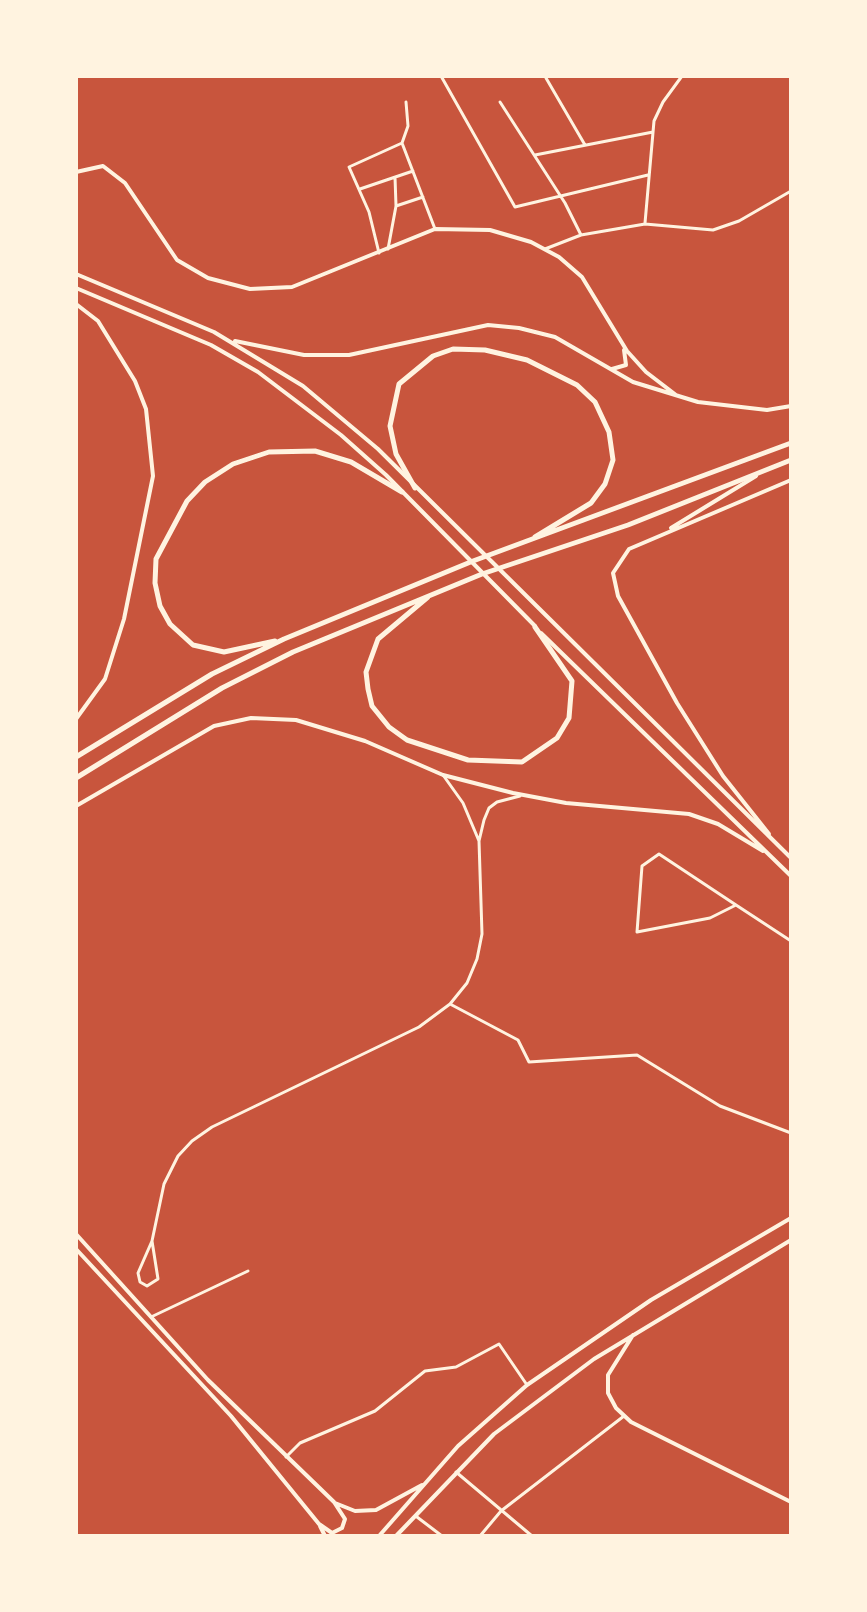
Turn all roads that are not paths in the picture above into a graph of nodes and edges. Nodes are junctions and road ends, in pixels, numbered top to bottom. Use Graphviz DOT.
graph roads {
  1 [pos="441,76"];
  2 [pos="682,76"];
  3 [pos="546,78"];
  4 [pos="406,102"];
  5 [pos="500,102"];
  6 [pos="653,132"];
  7 [pos="402,143"];
  8 [pos="585,145"];
  9 [pos="533,155"];
  10 [pos="413,171"];
  11 [pos="76,172"];
  12 [pos="648,175"];
  13 [pos="395,177"];
  14 [pos="360,189"];
  15 [pos="791,191"];
  16 [pos="557,194"];
  17 [pos="423,197"];
  18 [pos="396,206"];
  19 [pos="645,224"];
  20 [pos="435,229"];
  21 [pos="581,235"];
  22 [pos="388,249"];
  23 [pos="545,249"];
  24 [pos="379,253"];
  25 [pos="76,274"];
  26 [pos="76,288"];
  27 [pos="76,304"];
  28 [pos="225,338"];
  29 [pos="622,344"];
  30 [pos="610,369"];
  31 [pos="676,395"];
  32 [pos="791,406"];
  33 [pos="791,443"];
  34 [pos="791,460"];
  35 [pos="763,472"];
  36 [pos="791,480"];
  37 [pos="415,488"];
  38 [pos="402,492"];
  39 [pos="655,537"];
  40 [pos="524,543"];
  41 [pos="433,593"];
  42 [pos="535,627"];
  43 [pos="284,639"];
  44 [pos="76,719"];
  45 [pos="76,757"];
  46 [pos="443,775"];
  47 [pos="76,778"];
  48 [pos="524,795"];
  49 [pos="76,806"];
  50 [pos="479,841"];
  51 [pos="778,845"];
  52 [pos="771,856"];
  53 [pos="791,858"];
  54 [pos="791,876"];
  55 [pos="736,905"];
  56 [pos="791,941"];
  57 [pos="450,1004"];
  58 [pos="791,1133"];
  59 [pos="791,1218"];
  60 [pos="76,1234"];
  61 [pos="791,1240"];
  62 [pos="152,1241"];
  63 [pos="76,1249"];
  64 [pos="248,1271"];
  65 [pos="151,1317"];
  66 [pos="635,1333"];
  67 [pos="527,1385"];
  68 [pos="624,1415"];
  69 [pos="286,1457"];
  70 [pos="456,1472"];
  71 [pos="424,1484"];
  72 [pos="334,1502"];
  73 [pos="791,1502"];
  74 [pos="501,1511"];
  75 [pos="415,1516"];
  76 [pos="319,1524"];
  77 [pos="325,1536"];
  78 [pos="379,1536"];
  79 [pos="396,1536"];
  80 [pos="442,1536"];
  81 [pos="480,1536"];
  82 [pos="532,1536"];
  1 -- 16 [label="street"];
  2 -- 6 [label="street"];
  3 -- 8 [label="street"];
  4 -- 7 [label="street"];
  5 -- 9 [label="street"];
  6 -- 8 [label="street"];
  6 -- 12 [label="street"];
  7 -- 10 [label="street"];
  7 -- 14 [label="street"];
  8 -- 9 [label="street"];
  9 -- 16 [label="street"];
  10 -- 13 [label="street"];
  10 -- 17 [label="street"];
  11 -- 24 [label="main road"];
  12 -- 16 [label="street"];
  12 -- 19 [label="street"];
  13 -- 14 [label="street"];
  13 -- 18 [label="street"];
  14 -- 24 [label="street"];
  15 -- 19 [label="street"];
  16 -- 21 [label="street"];
  17 -- 18 [label="street"];
  17 -- 20 [label="street"];
  18 -- 22 [label="street"];
  19 -- 21 [label="street"];
  20 -- 22 [label="main road"];
  20 -- 23 [label="main road"];
  21 -- 23 [label="street"];
  22 -- 24 [label="main road"];
  23 -- 29 [label="main road"];
  25 -- 28 [label="main road"];
  26 -- 38 [label="main road"];
  27 -- 44 [label="main road"];
  28 -- 30 [label="main road"];
  28 -- 37 [label="main road"];
  29 -- 30 [label="main road"];
  29 -- 31 [label="main road"];
  30 -- 31 [label="main road"];
  31 -- 32 [label="main road"];
  33 -- 40 [label="highway"];
  34 -- 35 [label="highway"];
  35 -- 39 [label="main road"];
  35 -- 41 [label="highway"];
  36 -- 39 [label="main road"];
  37 -- 40 [label="highway"];
  37 -- 51 [label="main road"];
  38 -- 42 [label="main road"];
  38 -- 43 [label="highway"];
  39 -- 51 [label="main road"];
  40 -- 43 [label="highway"];
  41 -- 42 [label="highway"];
  41 -- 47 [label="highway"];
  42 -- 52 [label="main road"];
  43 -- 45 [label="highway"];
  46 -- 48 [label="main road"];
  46 -- 49 [label="main road"];
  46 -- 50 [label="street"];
  48 -- 50 [label="street"];
  48 -- 52 [label="main road"];
  50 -- 57 [label="street"];
  51 -- 53 [label="main road"];
  52 -- 54 [label="main road"];
  55 -- 55 [label="street"];
  55 -- 56 [label="street"];
  57 -- 58 [label="street"];
  57 -- 62 [label="street"];
  59 -- 67 [label="main road"];
  60 -- 65 [label="main road"];
  61 -- 66 [label="main road"];
  62 -- 62 [label="street"];
  63 -- 76 [label="main road"];
  64 -- 65 [label="street"];
  65 -- 69 [label="main road"];
  66 -- 68 [label="main road"];
  66 -- 70 [label="main road"];
  67 -- 69 [label="street"];
  67 -- 71 [label="main road"];
  68 -- 73 [label="main road"];
  68 -- 74 [label="street"];
  69 -- 72 [label="main road"];
  70 -- 74 [label="street"];
  70 -- 75 [label="main road"];
  71 -- 72 [label="main road"];
  71 -- 78 [label="main road"];
  72 -- 76 [label="main road"];
  74 -- 81 [label="street"];
  74 -- 82 [label="street"];
  75 -- 79 [label="main road"];
  75 -- 80 [label="street"];
  76 -- 77 [label="main road"];
}
